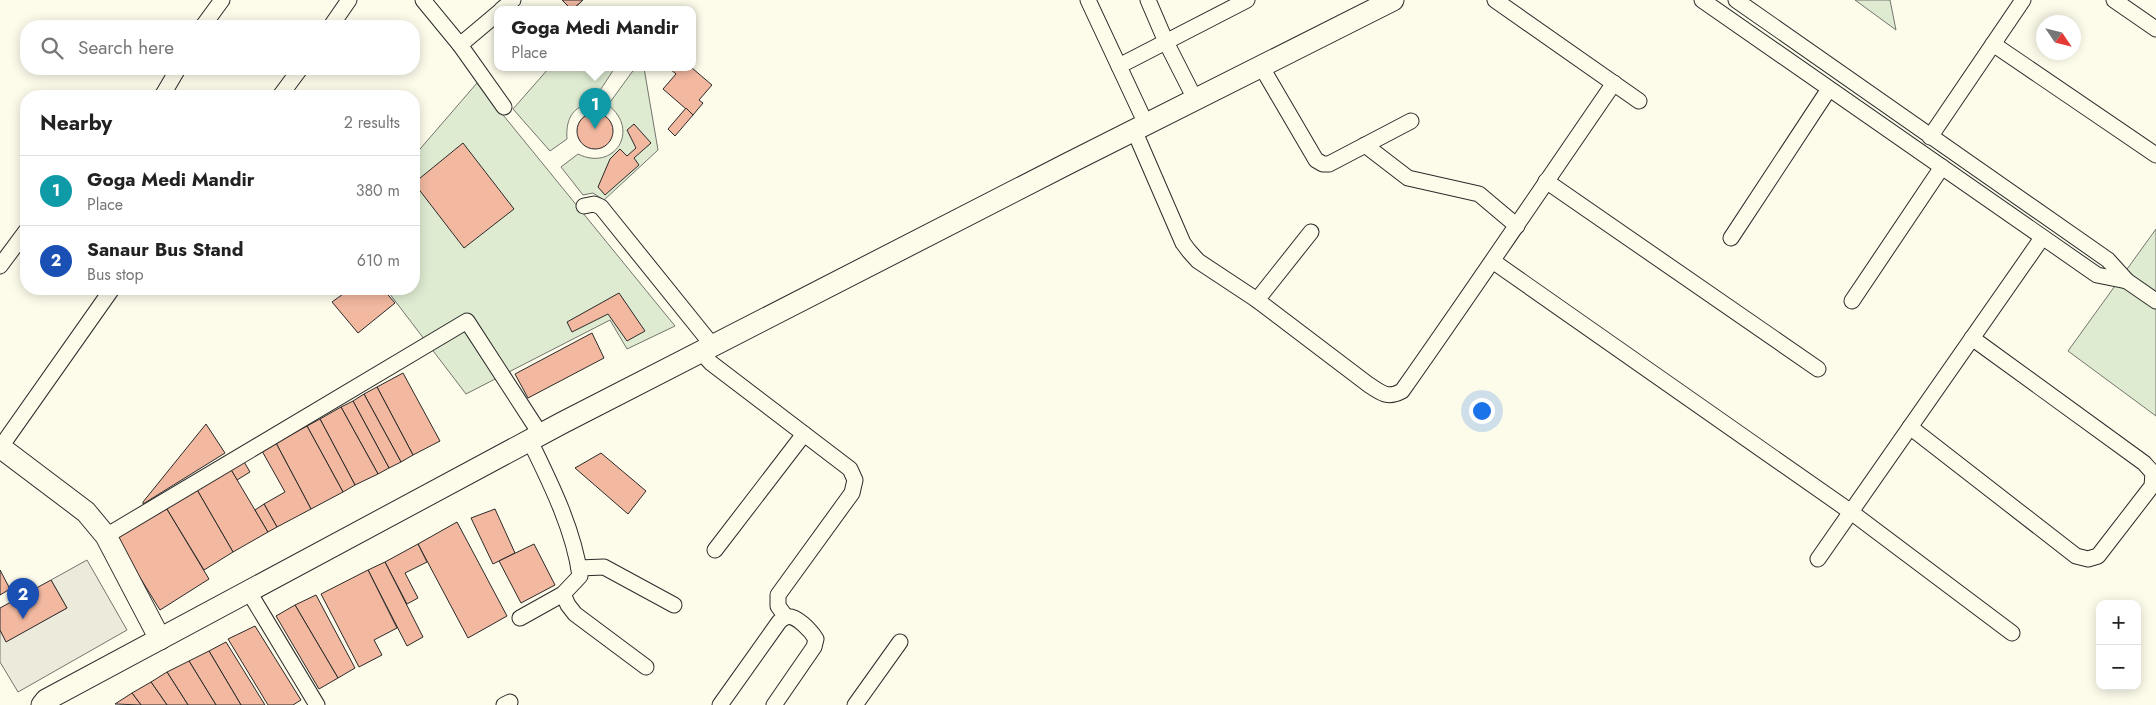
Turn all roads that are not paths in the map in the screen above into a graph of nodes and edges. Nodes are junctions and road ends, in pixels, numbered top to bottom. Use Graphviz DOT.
graph roads {
  1 [pos="222,0"];
  2 [pos="350,0"];
  3 [pos="423,0"];
  4 [pos="1088,0"];
  5 [pos="1148,0"];
  6 [pos="1247,0"];
  7 [pos="1393,0"];
  8 [pos="1495,0"];
  9 [pos="1702,0"];
  10 [pos="1736,0"];
  11 [pos="2022,0"];
  12 [pos="2114,0"];
  13 [pos="494,16"];
  14 [pos="207,20"];
  15 [pos="335,20"];
  16 [pos="2156,29"];
  17 [pos="1166,42"];
  18 [pos="1993,44"];
  19 [pos="460,45"];
  20 [pos="1118,66"];
  21 [pos="1262,66"];
  22 [pos="174,75"];
  23 [pos="296,75"];
  24 [pos="1614,83"];
  25 [pos="1829,89"];
  26 [pos="166,90"];
  27 [pos="284,90"];
  28 [pos="1195,99"];
  29 [pos="1639,101"];
  30 [pos="504,107"];
  31 [pos="1411,121"];
  32 [pos="1140,127"];
  33 [pos="1930,137"];
  34 [pos="1366,145"];
  35 [pos="2156,155"];
  36 [pos="1942,167"];
  37 [pos="1546,181"];
  38 [pos="584,206"];
  39 [pos="1517,226"];
  40 [pos="1311,232"];
  41 [pos="1731,238"];
  42 [pos="2042,238"];
  43 [pos="20,239"];
  44 [pos="1494,262"];
  45 [pos="0,266"];
  46 [pos="2127,281"];
  47 [pos="108,295"];
  48 [pos="1258,300"];
  49 [pos="1852,301"];
  50 [pos="2156,301"];
  51 [pos="1972,338"];
  52 [pos="707,349"];
  53 [pos="1818,370"];
  54 [pos="1910,428"];
  55 [pos="804,434"];
  56 [pos="536,438"];
  57 [pos="0,447"];
  58 [pos="1851,512"];
  59 [pos="106,536"];
  60 [pos="714,550"];
  61 [pos="1818,559"];
  62 [pos="579,568"];
  63 [pos="249,592"];
  64 [pos="563,594"];
  65 [pos="674,606"];
  66 [pos="786,617"];
  67 [pos="520,618"];
  68 [pos="2012,633"];
  69 [pos="160,639"];
  70 [pos="900,642"];
  71 [pos="646,667"];
  72 [pos="42,705"];
  73 [pos="317,705"];
  74 [pos="720,705"];
  75 [pos="774,705"];
  76 [pos="855,705"];
  1 -- 14 [label="street"];
  2 -- 15 [label="street"];
  3 -- 19 [label="street"];
  4 -- 20 [label="street"];
  5 -- 17 [label="street"];
  6 -- 17 [label="street"];
  7 -- 21 [label="street"];
  8 -- 24 [label="street"];
  9 -- 25 [label="street"];
  10 -- 33 [label="street"];
  11 -- 18 [label="street"];
  12 -- 16 [label="street"];
  13 -- 19 [label="street"];
  17 -- 20 [label="street"];
  17 -- 28 [label="street"];
  18 -- 33 [label="street"];
  18 -- 35 [label="street"];
  19 -- 30 [label="street"];
  20 -- 32 [label="street"];
  21 -- 28 [label="street"];
  21 -- 34 [label="street"];
  22 -- 26 [label="street"];
  23 -- 27 [label="street"];
  24 -- 29 [label="street"];
  24 -- 37 [label="street"];
  25 -- 36 [label="street"];
  25 -- 41 [label="street"];
  28 -- 32 [label="street"];
  31 -- 34 [label="street"];
  32 -- 48 [label="street"];
  32 -- 52 [label="street"];
  33 -- 46 [label="street"];
  34 -- 39 [label="street"];
  36 -- 42 [label="street"];
  36 -- 49 [label="street"];
  37 -- 39 [label="street"];
  37 -- 53 [label="street"];
  38 -- 52 [label="street"];
  39 -- 44 [label="street"];
  40 -- 48 [label="street"];
  42 -- 46 [label="street"];
  42 -- 51 [label="street"];
  43 -- 45 [label="street"];
  44 -- 48 [label="street"];
  44 -- 58 [label="street"];
  46 -- 50 [label="street"];
  47 -- 57 [label="street"];
  51 -- 54 [label="street"];
  51 -- 54 [label="street"];
  52 -- 55 [label="street"];
  52 -- 56 [label="street"];
  54 -- 58 [label="street"];
  55 -- 60 [label="street"];
  55 -- 66 [label="street"];
  56 -- 59 [label="street"];
  56 -- 62 [label="street"];
  56 -- 63 [label="street"];
  57 -- 59 [label="street"];
  58 -- 61 [label="street"];
  58 -- 68 [label="street"];
  59 -- 69 [label="street"];
  62 -- 64 [label="street"];
  62 -- 65 [label="street"];
  63 -- 69 [label="street"];
  63 -- 73 [label="street"];
  64 -- 67 [label="street"];
  64 -- 71 [label="street"];
  66 -- 74 [label="street"];
  66 -- 75 [label="street"];
  69 -- 72 [label="street"];
  70 -- 76 [label="street"];
}
